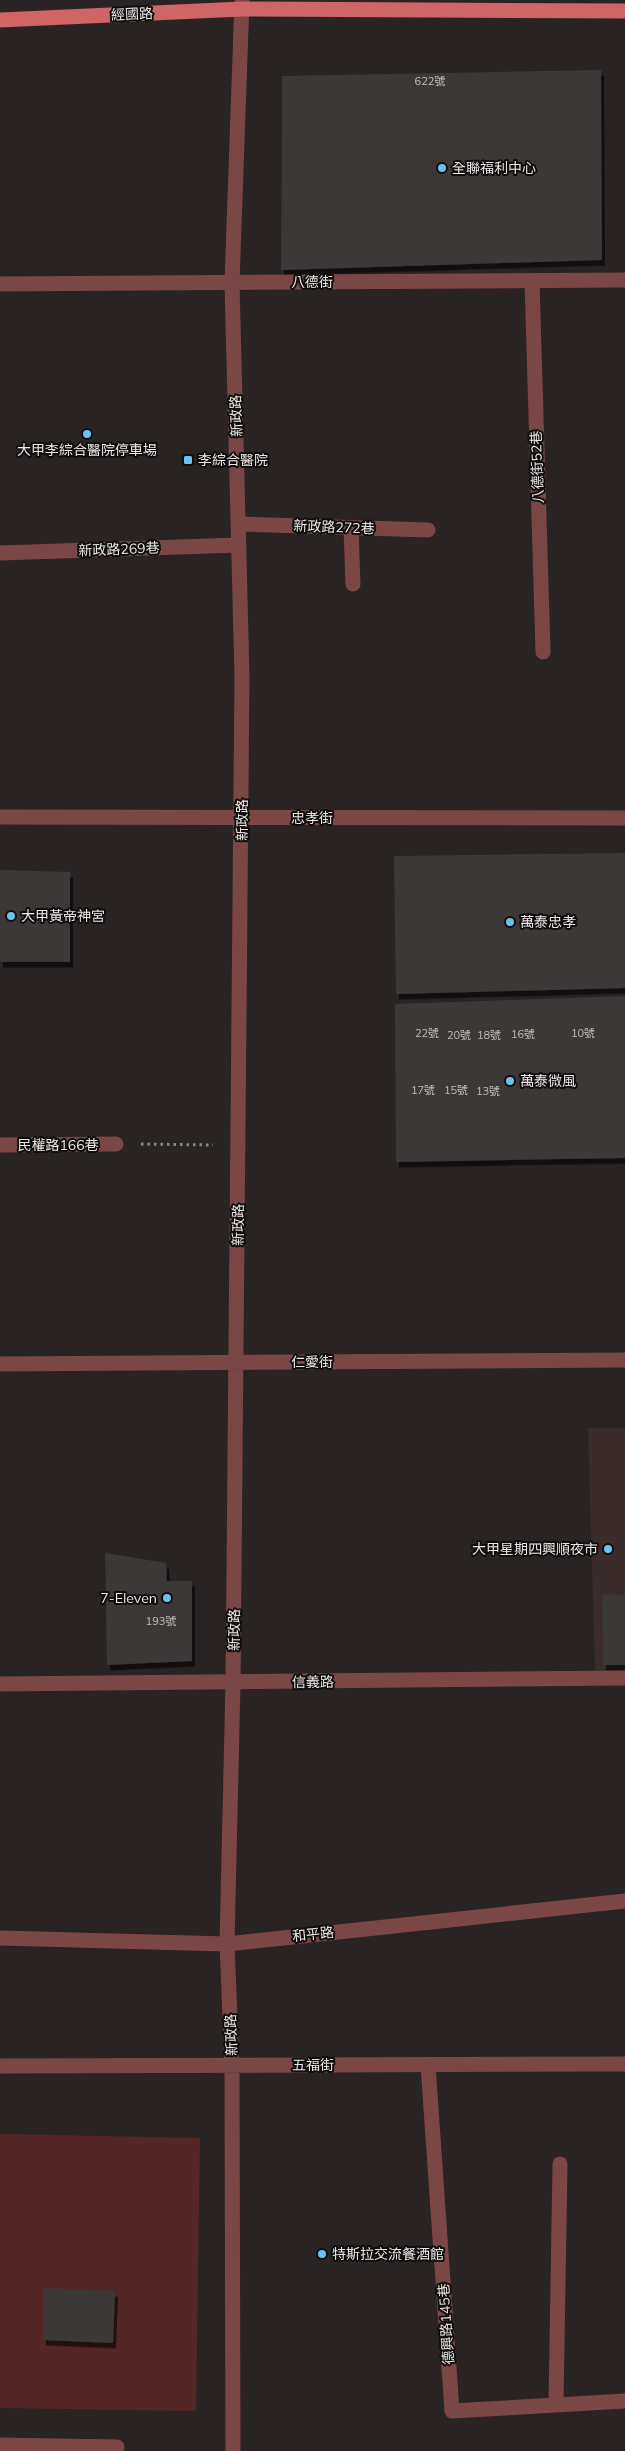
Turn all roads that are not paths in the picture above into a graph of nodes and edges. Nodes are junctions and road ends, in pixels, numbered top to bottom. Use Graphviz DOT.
graph roads {
  1 [pos="242,5"];
  2 [pos="625,11"];
  3 [pos="0,20"];
  4 [pos="625,280"];
  5 [pos="532,281"];
  6 [pos="232,283"];
  7 [pos="0,284"];
  8 [pos="240,524"];
  9 [pos="351,528"];
  10 [pos="428,530"];
  11 [pos="239,545"];
  12 [pos="0,552"];
  13 [pos="353,584"];
  14 [pos="542,652"];
  15 [pos="0,818"];
  16 [pos="242,818"];
  17 [pos="625,818"];
  18 [pos="116,1144"];
  19 [pos="0,1145"];
  20 [pos="625,1360"];
  21 [pos="236,1362"];
  22 [pos="0,1364"];
  23 [pos="625,1678"];
  24 [pos="233,1683"];
  25 [pos="0,1684"];
  26 [pos="625,1901"];
  27 [pos="0,1938"];
  28 [pos="227,1944"];
  29 [pos="625,2064"];
  30 [pos="428,2065"];
  31 [pos="0,2066"];
  32 [pos="232,2066"];
  33 [pos="560,2164"];
  34 [pos="625,2401"];
  35 [pos="556,2405"];
  36 [pos="0,2445"];
  37 [pos="117,2447"];
  38 [pos="233,2451"];
  1 -- 2 [label="main road, 經國路"];
  1 -- 3 [label="main road, 經國路"];
  1 -- 6 [label="street, 新政路"];
  4 -- 5 [label="street, 八德街"];
  5 -- 6 [label="street, 八德街"];
  5 -- 14 [label="street, 八德街52巷"];
  6 -- 7 [label="street, 八德街"];
  6 -- 8 [label="street, 新政路"];
  8 -- 9 [label="street, 新政路272巷"];
  8 -- 11 [label="street, 新政路"];
  9 -- 10 [label="street, 新政路272巷"];
  9 -- 13 [label="street"];
  11 -- 12 [label="street, 新政路269巷"];
  11 -- 16 [label="street, 新政路"];
  15 -- 16 [label="street, 忠孝街"];
  16 -- 17 [label="street, 忠孝街"];
  16 -- 21 [label="street, 新政路"];
  18 -- 19 [label="street, 民權路166巷"];
  20 -- 21 [label="street, 仁愛街"];
  21 -- 22 [label="street, 仁愛街"];
  21 -- 24 [label="street, 新政路"];
  23 -- 24 [label="street, 信義路"];
  24 -- 25 [label="street, 信義路"];
  24 -- 28 [label="street, 新政路"];
  26 -- 28 [label="street, 和平路"];
  27 -- 28 [label="street, 和平路"];
  28 -- 32 [label="street, 新政路"];
  29 -- 30 [label="street, 五福街"];
  30 -- 32 [label="street, 五福街"];
  30 -- 35 [label="street, 德興路145巷"];
  31 -- 32 [label="street, 五福街"];
  32 -- 38 [label="street, 新政路"];
  33 -- 35 [label="street"];
  34 -- 35 [label="street, 德興路145巷"];
  36 -- 37 [label="street"];
}
